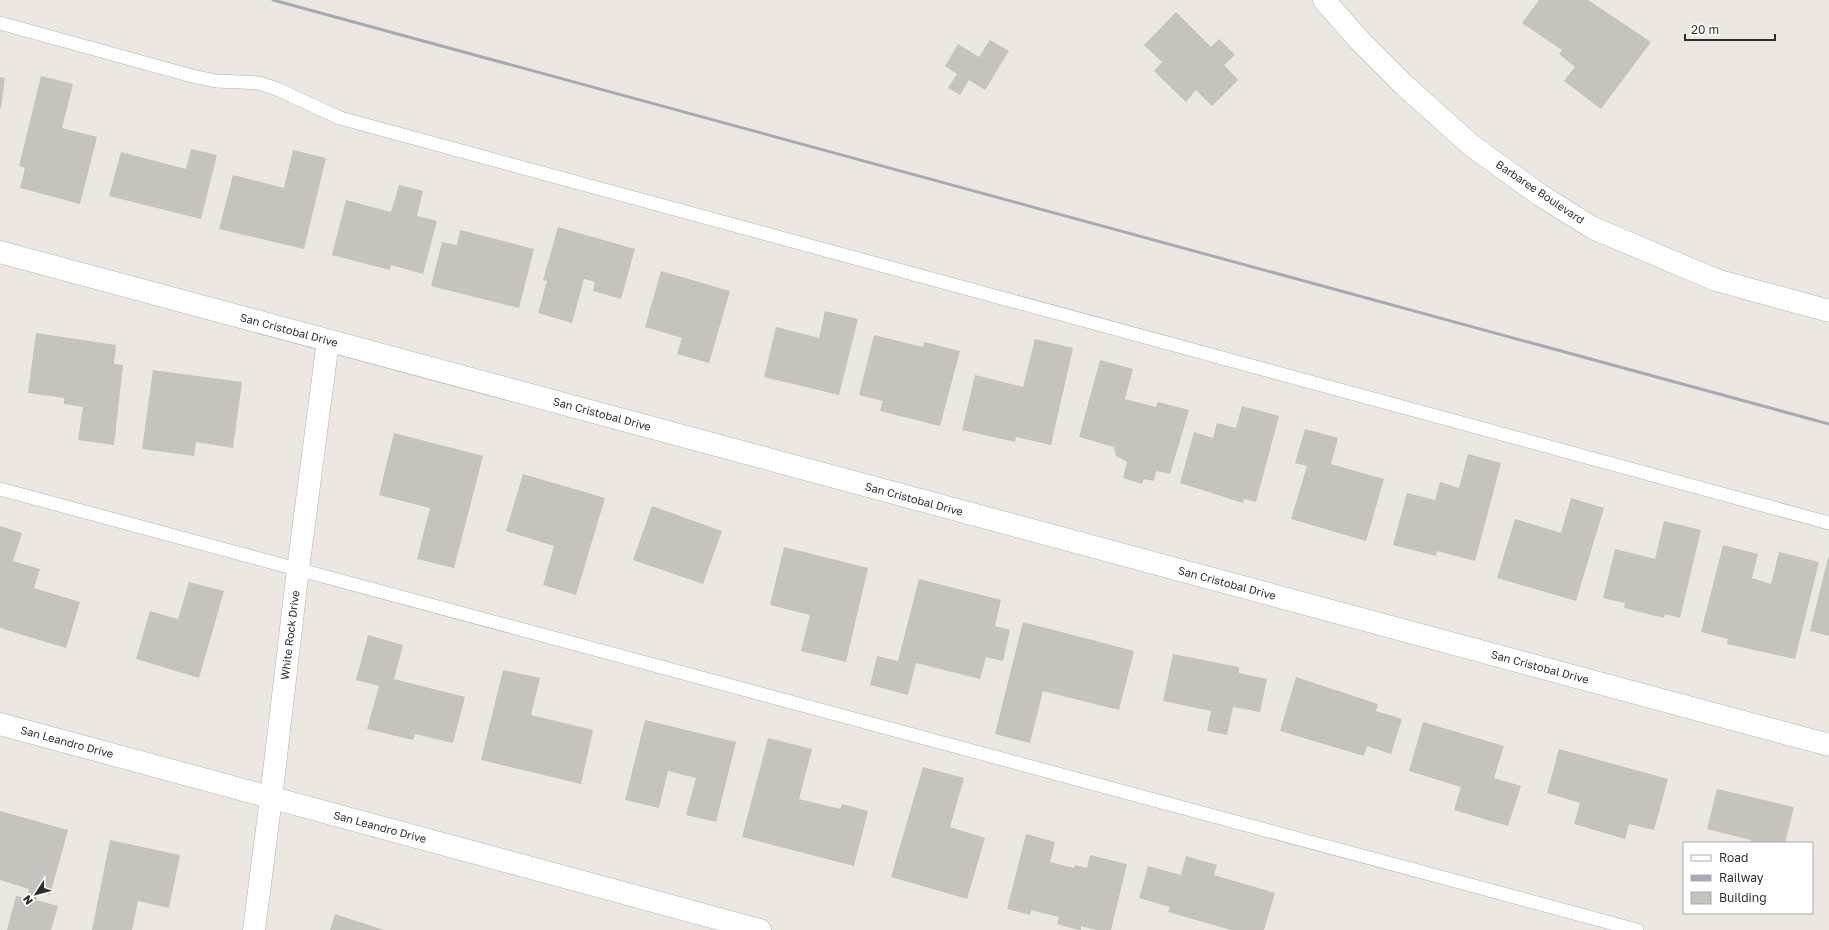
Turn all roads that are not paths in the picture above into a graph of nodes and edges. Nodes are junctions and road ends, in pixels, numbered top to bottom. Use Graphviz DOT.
graph roads {
  1 [pos="1324,0"];
  2 [pos="0,23"];
  3 [pos="0,252"];
  4 [pos="1829,311"];
  5 [pos="328,341"];
  6 [pos="0,489"];
  7 [pos="1829,523"];
  8 [pos="298,569"];
  9 [pos="0,724"];
  10 [pos="1829,745"];
  11 [pos="271,798"];
  12 [pos="254,930"];
  13 [pos="760,930"];
  14 [pos="1637,930"];
  1 -- 4 [label="street, Barbaree Boulevard"];
  2 -- 7 [label="lane"];
  3 -- 5 [label="street, San Cristobal Drive"];
  5 -- 8 [label="street, White Rock Drive"];
  5 -- 10 [label="street, San Cristobal Drive"];
  6 -- 8 [label="lane"];
  8 -- 11 [label="street, White Rock Drive"];
  8 -- 14 [label="lane"];
  9 -- 11 [label="street, San Leandro Drive"];
  11 -- 12 [label="street, White Rock Drive"];
  11 -- 13 [label="street, San Leandro Drive"];
}
